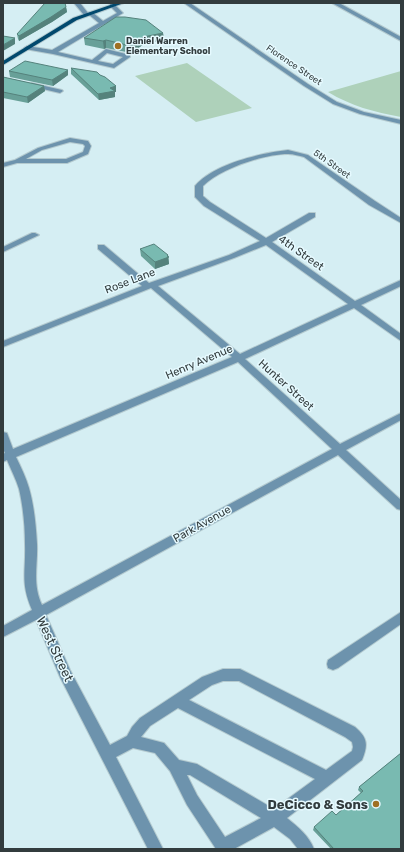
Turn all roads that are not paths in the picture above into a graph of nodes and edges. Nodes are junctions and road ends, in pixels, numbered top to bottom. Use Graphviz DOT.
graph roads {
  1 [pos="77,3"];
  2 [pos="121,3"];
  3 [pos="187,3"];
  4 [pos="335,3"];
  5 [pos="112,5"];
  6 [pos="88,14"];
  7 [pos="103,23"];
  8 [pos="401,39"];
  9 [pos="27,48"];
  10 [pos="53,52"];
  11 [pos="93,62"];
  12 [pos="3,63"];
  13 [pos="24,84"];
  14 [pos="60,92"];
  15 [pos="401,122"];
  16 [pos="17,161"];
  17 [pos="3,164"];
  18 [pos="202,182"];
  19 [pos="312,215"];
  20 [pos="401,221"];
  21 [pos="36,235"];
  22 [pos="267,242"];
  23 [pos="101,247"];
  24 [pos="3,250"];
  25 [pos="401,283"];
  26 [pos="149,285"];
  27 [pos="355,304"];
  28 [pos="401,338"];
  29 [pos="3,344"];
  30 [pos="239,358"];
  31 [pos="401,416"];
  32 [pos="3,436"];
  33 [pos="340,449"];
  34 [pos="7,456"];
  35 [pos="401,506"];
  36 [pos="38,613"];
  37 [pos="401,617"];
  38 [pos="3,632"];
  39 [pos="333,664"];
  40 [pos="178,701"];
  41 [pos="132,741"];
  42 [pos="108,754"];
  43 [pos="176,766"];
  44 [pos="328,778"];
  45 [pos="275,818"];
  46 [pos="221,848"];
  47 [pos="156,849"];
  48 [pos="307,849"];
  1 -- 6 [label="street"];
  2 -- 5 [label="main road"];
  3 -- 15 [label="street, Florence Street"];
  4 -- 8 [label="street"];
  5 -- 6 [label="main road"];
  5 -- 7 [label="street"];
  6 -- 7 [label="street"];
  6 -- 9 [label="main road"];
  7 -- 10 [label="street"];
  9 -- 10 [label="street"];
  9 -- 12 [label="main road"];
  10 -- 11 [label="street"];
  11 -- 11 [label="street"];
  13 -- 14 [label="street"];
  16 -- 16 [label="street"];
  16 -- 17 [label="street"];
  18 -- 20 [label="street, 5th Street"];
  18 -- 22 [label="street, 4th Street"];
  19 -- 22 [label="street, Rose Lane"];
  21 -- 24 [label="street"];
  22 -- 26 [label="street, Rose Lane"];
  22 -- 27 [label="street, 4th Street"];
  23 -- 26 [label="street, Hunter Street"];
  25 -- 27 [label="street, Henry Avenue"];
  26 -- 29 [label="street, Rose Lane"];
  26 -- 30 [label="street, Hunter Street"];
  27 -- 28 [label="street, 4th Street"];
  27 -- 30 [label="street, Henry Avenue"];
  30 -- 33 [label="street, Hunter Street"];
  30 -- 34 [label="street, Henry Avenue"];
  31 -- 33 [label="street, Park Avenue"];
  32 -- 34 [label="street, West Street"];
  33 -- 35 [label="street, Hunter Street"];
  33 -- 36 [label="street, Park Avenue"];
  34 -- 36 [label="street, West Street"];
  36 -- 38 [label="street, Park Avenue"];
  36 -- 42 [label="street, West Street"];
  37 -- 39 [label="street"];
  40 -- 41 [label="street"];
  40 -- 44 [label="street"];
  40 -- 44 [label="street"];
  41 -- 42 [label="street"];
  41 -- 43 [label="street"];
  42 -- 47 [label="street, West Street"];
  43 -- 45 [label="street"];
  43 -- 46 [label="street"];
  44 -- 45 [label="street"];
  45 -- 46 [label="street"];
  45 -- 48 [label="street"];
}
